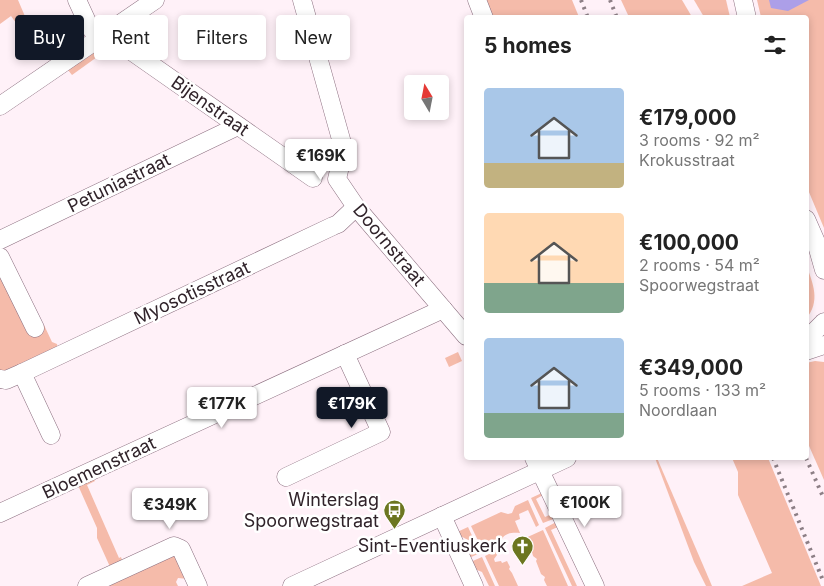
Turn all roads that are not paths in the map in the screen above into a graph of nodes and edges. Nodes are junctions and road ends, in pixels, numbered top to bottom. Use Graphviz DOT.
graph roads {
  1 [pos="77,0"];
  2 [pos="155,0"];
  3 [pos="302,0"];
  4 [pos="477,0"];
  5 [pos="743,0"];
  6 [pos="133,15"];
  7 [pos="483,15"];
  8 [pos="746,15"];
  9 [pos="94,30"];
  10 [pos="94,42"];
  11 [pos="139,60"];
  12 [pos="0,106"];
  13 [pos="238,126"];
  14 [pos="313,178"];
  15 [pos="356,206"];
  16 [pos="809,226"];
  17 [pos="0,240"];
  18 [pos="820,249"];
  19 [pos="0,256"];
  20 [pos="824,270"];
  21 [pos="443,309"];
  22 [pos="824,322"];
  23 [pos="35,328"];
  24 [pos="464,334"];
  25 [pos="809,337"];
  26 [pos="824,345"];
  27 [pos="809,350"];
  28 [pos="345,354"];
  29 [pos="22,373"];
  30 [pos="0,379"];
  31 [pos="51,435"];
  32 [pos="557,460"];
  33 [pos="537,464"];
  34 [pos="286,477"];
  35 [pos="0,513"];
  36 [pos="442,516"];
  37 [pos="87,586"];
  38 [pos="198,586"];
  39 [pos="292,586"];
  40 [pos="474,586"];
  41 [pos="595,586"];
  1 -- 9 [label="street, Bijenstraat"];
  2 -- 6 [label="street"];
  3 -- 15 [label="street, Doornstraat"];
  4 -- 7 [label="street"];
  5 -- 8 [label="street"];
  10 -- 12 [label="street"];
  11 -- 13 [label="street, Bijenstraat"];
  13 -- 14 [label="street, Bijenstraat"];
  13 -- 17 [label="street, Petuniastraat"];
  15 -- 21 [label="street, Doornstraat"];
  15 -- 29 [label="street, Myosotisstraat"];
  16 -- 18 [label="street"];
  18 -- 20 [label="street"];
  19 -- 23 [label="street"];
  21 -- 24 [label="street, Doornstraat"];
  21 -- 28 [label="street, Bloemenstraat"];
  22 -- 25 [label="street"];
  26 -- 27 [label="street"];
  28 -- 34 [label="street"];
  28 -- 35 [label="street, Bloemenstraat"];
  29 -- 30 [label="street, Myosotisstraat"];
  29 -- 31 [label="street"];
  32 -- 33 [label="street"];
  33 -- 36 [label="street"];
  33 -- 41 [label="street"];
  36 -- 39 [label="street"];
  36 -- 40 [label="street"];
  37 -- 38 [label="street"];
}
